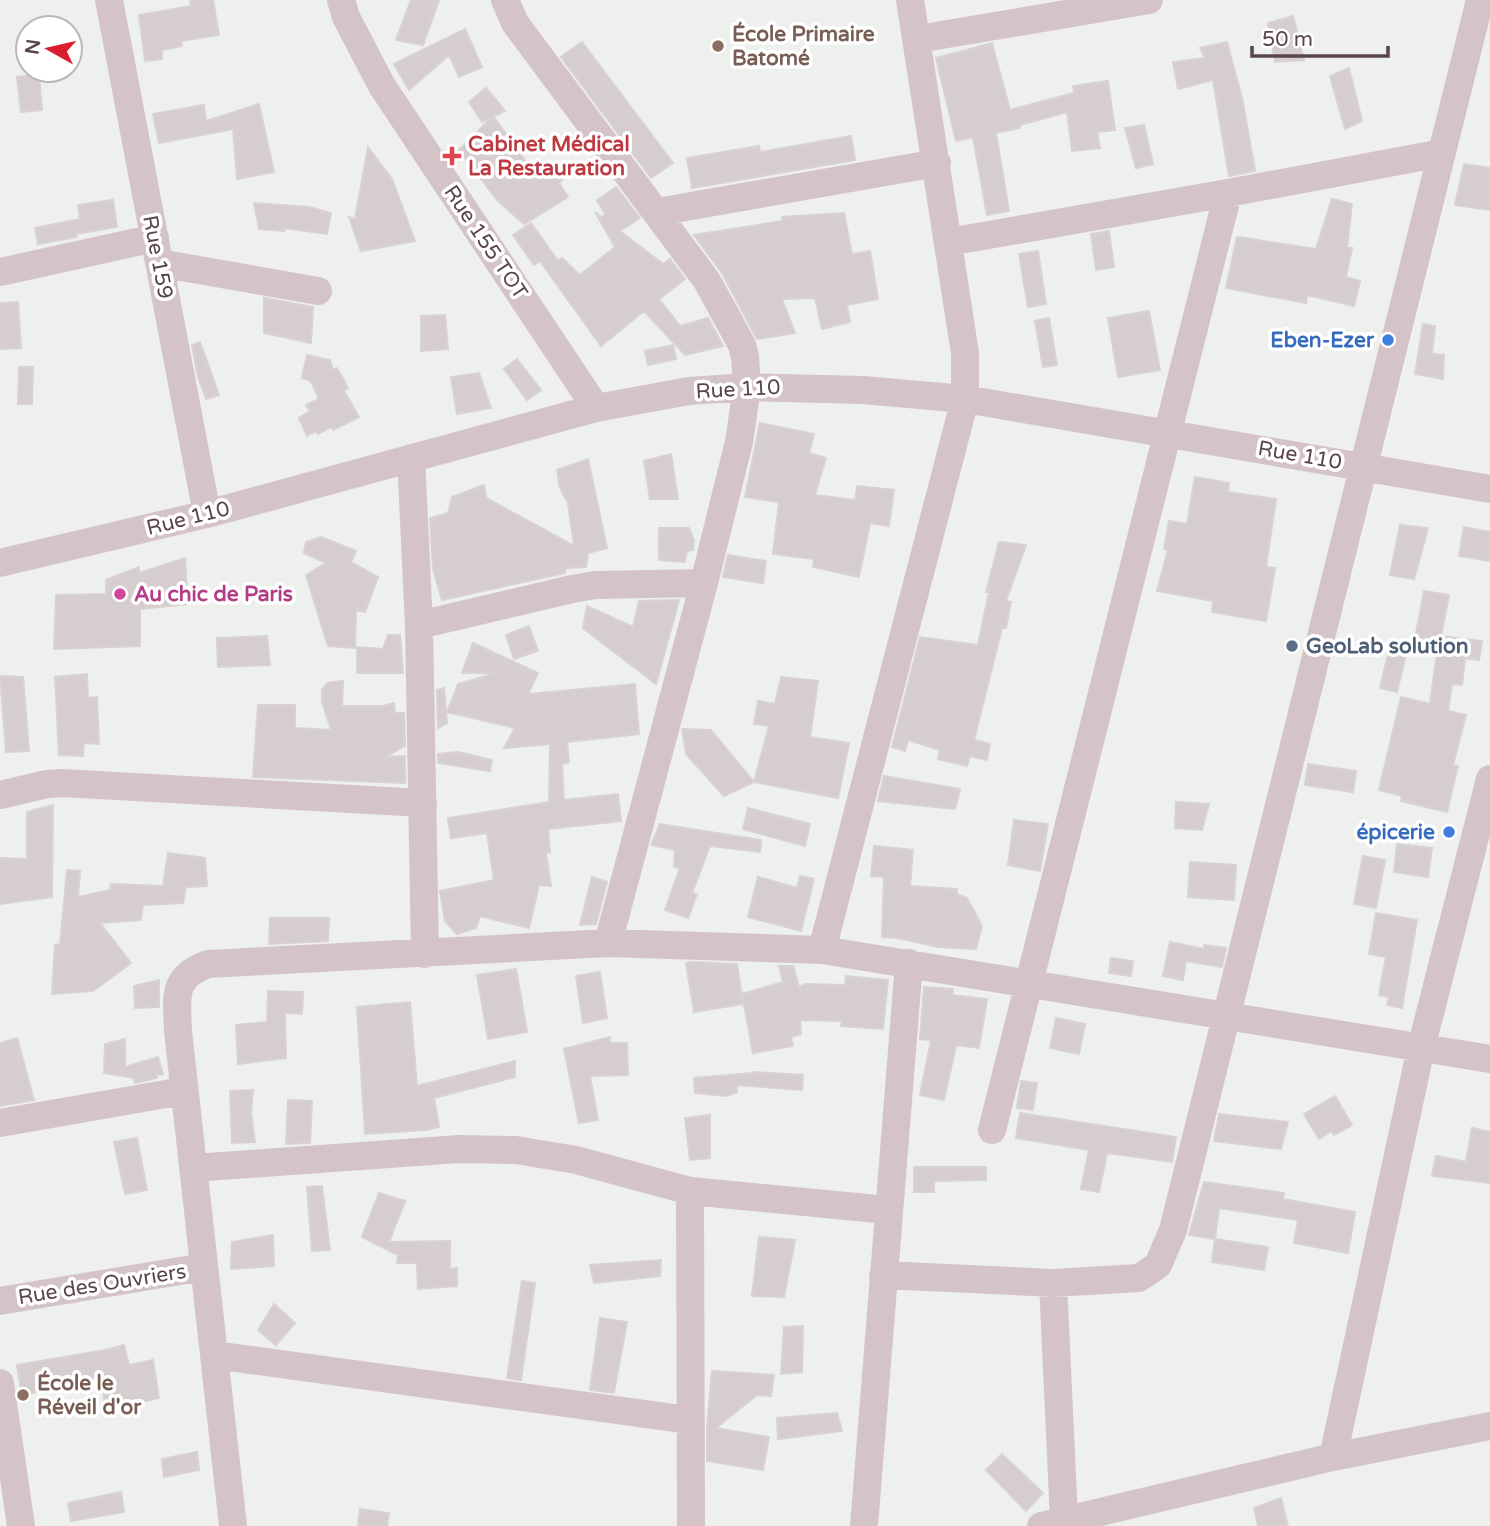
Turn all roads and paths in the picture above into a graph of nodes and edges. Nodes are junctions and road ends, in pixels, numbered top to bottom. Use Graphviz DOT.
graph roads {
  1 [pos="109,0"];
  2 [pos="341,0"];
  3 [pos="505,0"];
  4 [pos="910,0"];
  5 [pos="1149,0"];
  6 [pos="1479,0"];
  7 [pos="918,39"];
  8 [pos="1441,153"];
  9 [pos="937,163"];
  10 [pos="1228,194"];
  11 [pos="657,212"];
  12 [pos="949,242"];
  13 [pos="157,250"];
  14 [pos="0,272"];
  15 [pos="318,291"];
  16 [pos="747,387"];
  17 [pos="965,399"];
  18 [pos="596,408"];
  19 [pos="1167,433"];
  20 [pos="411,458"];
  21 [pos="1364,466"];
  22 [pos="1490,489"];
  23 [pos="207,514"];
  24 [pos="0,563"];
  25 [pos="704,583"];
  26 [pos="419,625"];
  27 [pos="1490,779"];
  28 [pos="0,795"];
  29 [pos="423,803"];
  30 [pos="608,943"];
  31 [pos="822,950"];
  32 [pos="425,954"];
  33 [pos="909,962"];
  34 [pos="1029,983"];
  35 [pos="1228,1016"];
  36 [pos="1421,1048"];
  37 [pos="1490,1059"];
  38 [pos="183,1091"];
  39 [pos="0,1123"];
  40 [pos="992,1130"];
  41 [pos="194,1168"];
  42 [pos="690,1191"];
  43 [pos="888,1210"];
  44 [pos="204,1267"];
  45 [pos="883,1275"];
  46 [pos="1052,1283"];
  47 [pos="0,1300"];
  48 [pos="214,1355"];
  49 [pos="0,1383"];
  50 [pos="689,1420"];
  51 [pos="1490,1426"];
  52 [pos="5,1443"];
  53 [pos="1333,1457"];
  54 [pos="1052,1523"];
  55 [pos="21,1526"];
  56 [pos="233,1526"];
  57 [pos="691,1526"];
  58 [pos="864,1526"];
  1 -- 13 [label="street, Rue 159"];
  2 -- 18 [label="street, Rue 155 TOT"];
  3 -- 11 [label="street"];
  4 -- 7 [label="street"];
  5 -- 7 [label="street"];
  6 -- 8 [label="street"];
  7 -- 9 [label="street"];
  8 -- 10 [label="street"];
  8 -- 21 [label="street"];
  9 -- 11 [label="street"];
  9 -- 12 [label="street"];
  10 -- 12 [label="street"];
  10 -- 19 [label="street"];
  11 -- 16 [label="street"];
  12 -- 17 [label="street"];
  13 -- 14 [label="street"];
  13 -- 15 [label="street"];
  13 -- 23 [label="street, Rue 159"];
  16 -- 17 [label="street, Rue 110"];
  16 -- 18 [label="street, Rue 110"];
  16 -- 25 [label="street"];
  17 -- 19 [label="street, Rue 110"];
  17 -- 31 [label="street"];
  18 -- 20 [label="street, Rue 110"];
  19 -- 21 [label="street, Rue 110"];
  19 -- 34 [label="street"];
  20 -- 23 [label="street, Rue 110"];
  20 -- 26 [label="street"];
  21 -- 22 [label="street, Rue 110"];
  21 -- 35 [label="street"];
  23 -- 24 [label="street, Rue 110"];
  25 -- 26 [label="street"];
  25 -- 30 [label="street"];
  26 -- 29 [label="street"];
  27 -- 36 [label="street"];
  28 -- 29 [label="street"];
  29 -- 32 [label="street"];
  30 -- 31 [label="street"];
  30 -- 32 [label="street"];
  31 -- 33 [label="street"];
  32 -- 38 [label="street"];
  33 -- 34 [label="street"];
  33 -- 43 [label="street"];
  34 -- 35 [label="street"];
  34 -- 40 [label="street"];
  35 -- 36 [label="street"];
  35 -- 46 [label="street"];
  36 -- 37 [label="street"];
  36 -- 53 [label="street"];
  38 -- 39 [label="street"];
  38 -- 41 [label="street"];
  41 -- 42 [label="street"];
  41 -- 44 [label="street"];
  42 -- 43 [label="street"];
  42 -- 50 [label="street"];
  43 -- 45 [label="street"];
  44 -- 47 [label="street, Rue des Ouvriers"];
  44 -- 48 [label="street"];
  45 -- 46 [label="street"];
  45 -- 58 [label="street"];
  46 -- 54 [label="street"];
  48 -- 50 [label="street"];
  48 -- 56 [label="street"];
  49 -- 52 [label="street"];
  50 -- 57 [label="street"];
  51 -- 53 [label="street"];
  52 -- 55 [label="street"];
  53 -- 54 [label="street"];
}
